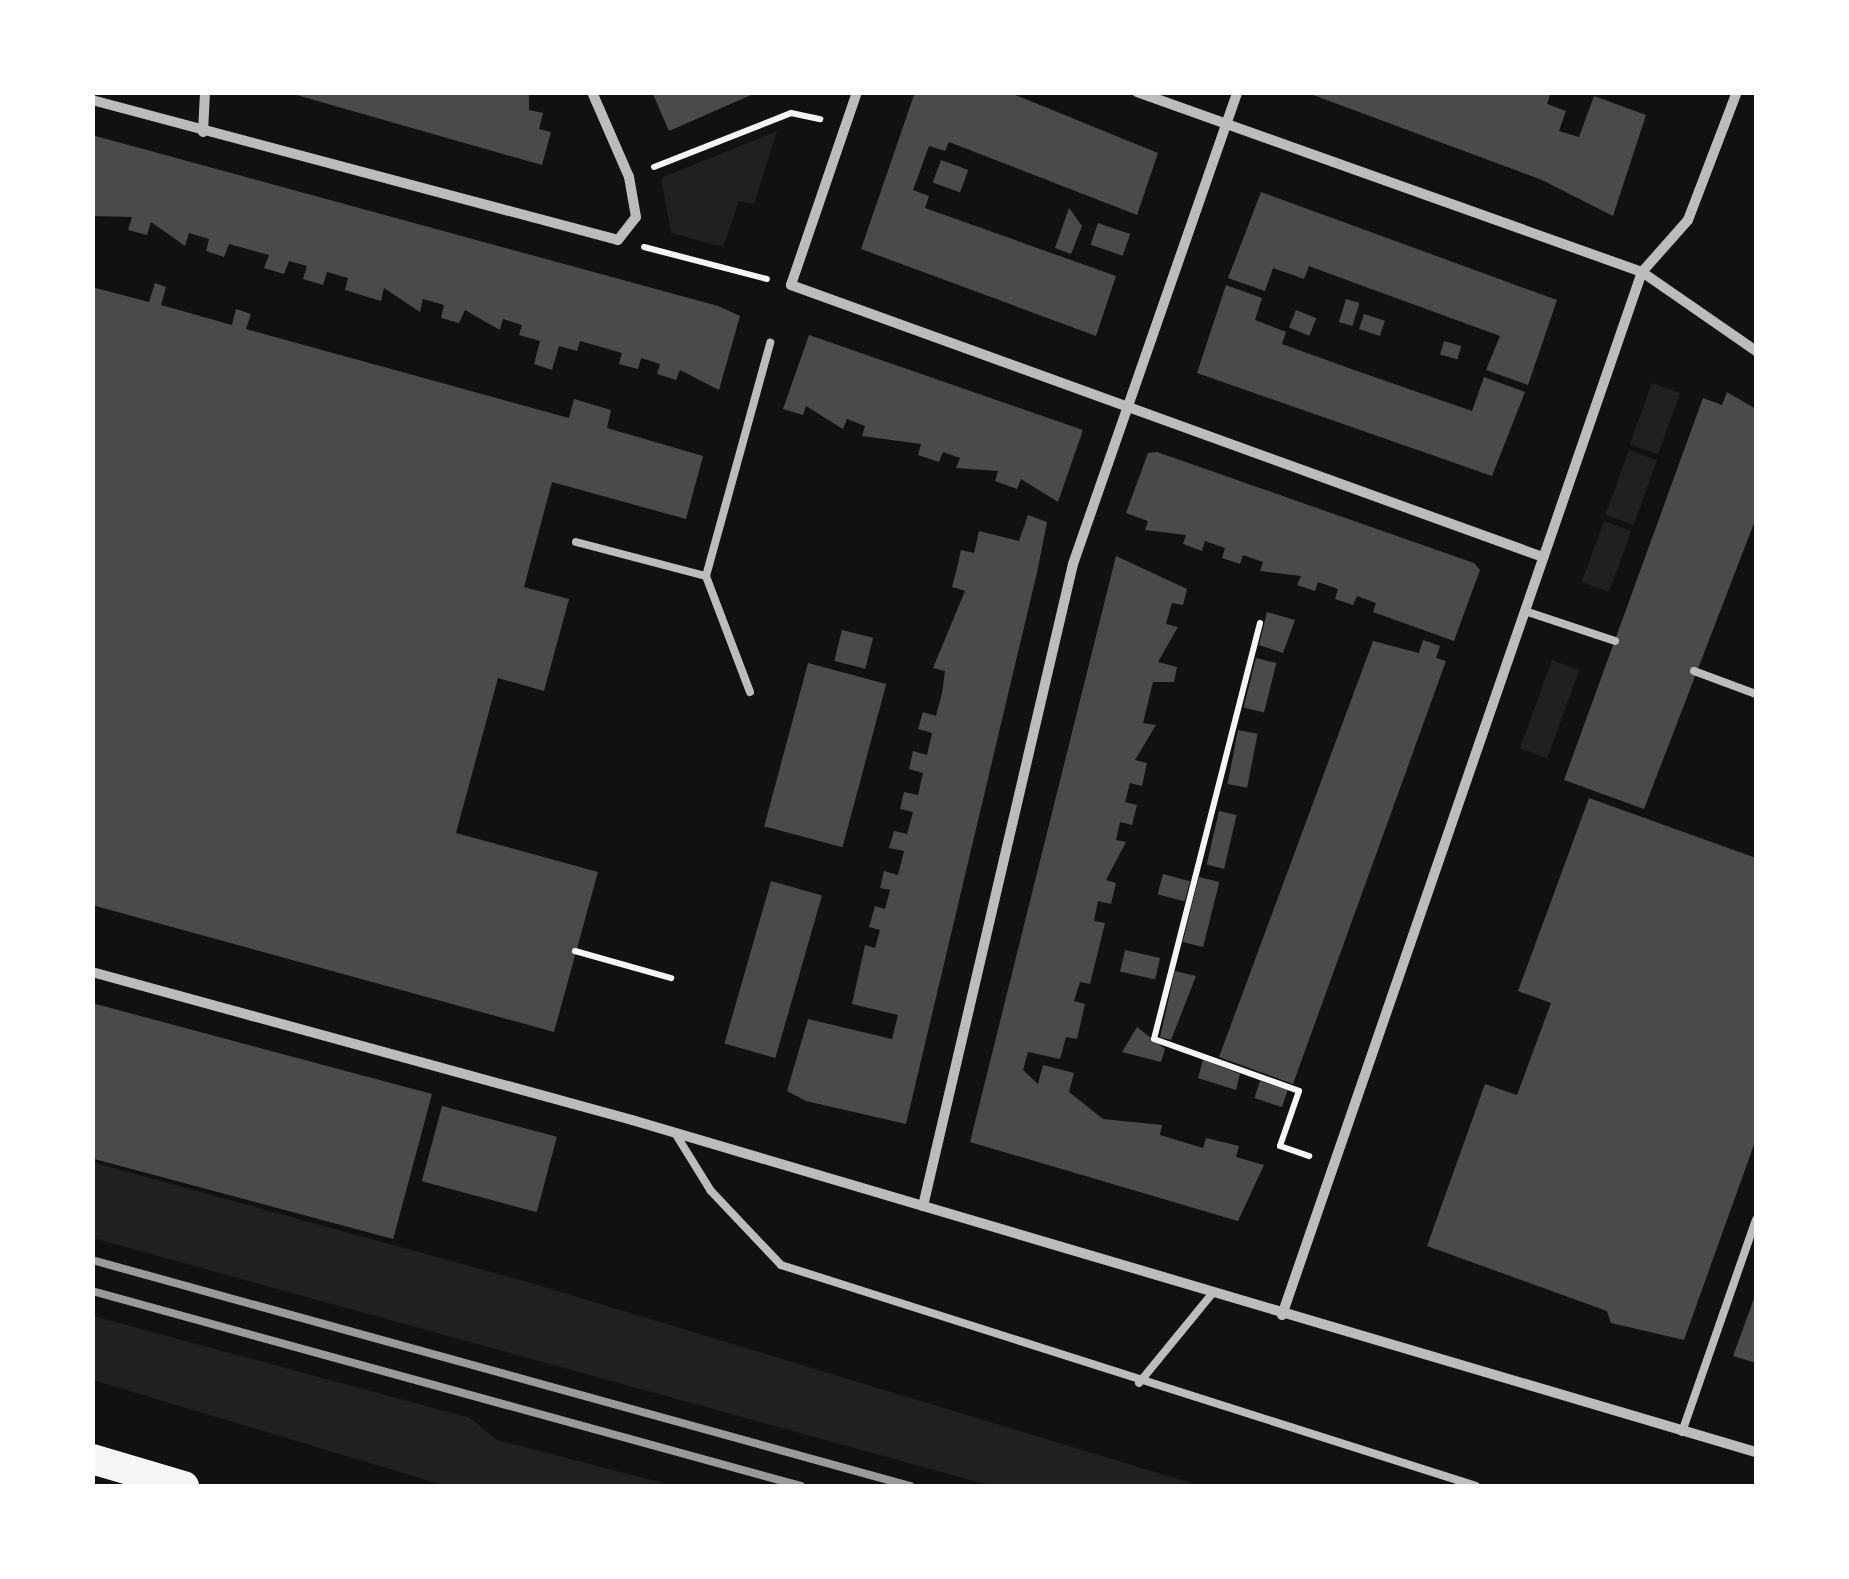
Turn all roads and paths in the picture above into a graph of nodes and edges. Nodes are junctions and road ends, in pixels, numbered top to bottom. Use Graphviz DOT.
graph roads {
  1 [pos="205,92"];
  2 [pos="592,92"];
  3 [pos="857,92"];
  4 [pos="1138,92"];
  5 [pos="1237,92"];
  6 [pos="1737,92"];
  7 [pos="92,100"];
  8 [pos="844,124"];
  9 [pos="1225,126"];
  10 [pos="204,132"];
  11 [pos="629,177"];
  12 [pos="618,240"];
  13 [pos="1642,272"];
  14 [pos="791,286"];
  15 [pos="770,342"];
  16 [pos="1756,351"];
  17 [pos="1130,407"];
  18 [pos="576,542"];
  19 [pos="1543,557"];
  20 [pos="706,576"];
  21 [pos="1525,611"];
  22 [pos="1260,624"];
  23 [pos="1615,642"];
  24 [pos="1694,671"];
  25 [pos="750,692"];
  26 [pos="1756,694"];
  27 [pos="575,952"];
  28 [pos="92,972"];
  29 [pos="671,978"];
  30 [pos="674,1133"];
  31 [pos="1333,1165"];
  32 [pos="923,1206"];
  33 [pos="1756,1220"];
  34 [pos="1211,1296"];
  35 [pos="1282,1315"];
  36 [pos="1139,1383"];
  37 [pos="1682,1432"];
  38 [pos="1756,1452"];
  39 [pos="92,1459"];
  40 [pos="180,1485"];
  41 [pos="1476,1486"];
  1 -- 10 [label="street"];
  2 -- 11 [label="street"];
  3 -- 8 [label="street"];
  4 -- 9 [label="street"];
  5 -- 9 [label="street"];
  6 -- 13 [label="street"];
  7 -- 10 [label="street"];
  8 -- 11 [label="path"];
  8 -- 14 [label="street"];
  9 -- 13 [label="street"];
  9 -- 17 [label="street"];
  10 -- 12 [label="street"];
  11 -- 12 [label="street"];
  12 -- 14 [label="path"];
  13 -- 16 [label="street"];
  13 -- 19 [label="street"];
  14 -- 17 [label="street"];
  15 -- 20 [label="lane"];
  17 -- 19 [label="street"];
  17 -- 32 [label="street"];
  18 -- 20 [label="lane"];
  19 -- 21 [label="street"];
  20 -- 25 [label="lane"];
  21 -- 23 [label="lane"];
  21 -- 31 [label="street"];
  22 -- 31 [label="path"];
  24 -- 26 [label="lane"];
  27 -- 29 [label="path"];
  28 -- 30 [label="street"];
  30 -- 32 [label="street"];
  30 -- 36 [label="lane"];
  31 -- 35 [label="street"];
  32 -- 34 [label="street"];
  33 -- 37 [label="lane"];
  34 -- 35 [label="street"];
  34 -- 36 [label="lane"];
  35 -- 37 [label="street"];
  36 -- 41 [label="lane"];
  37 -- 38 [label="street"];
  39 -- 40 [label="highway"];
}
